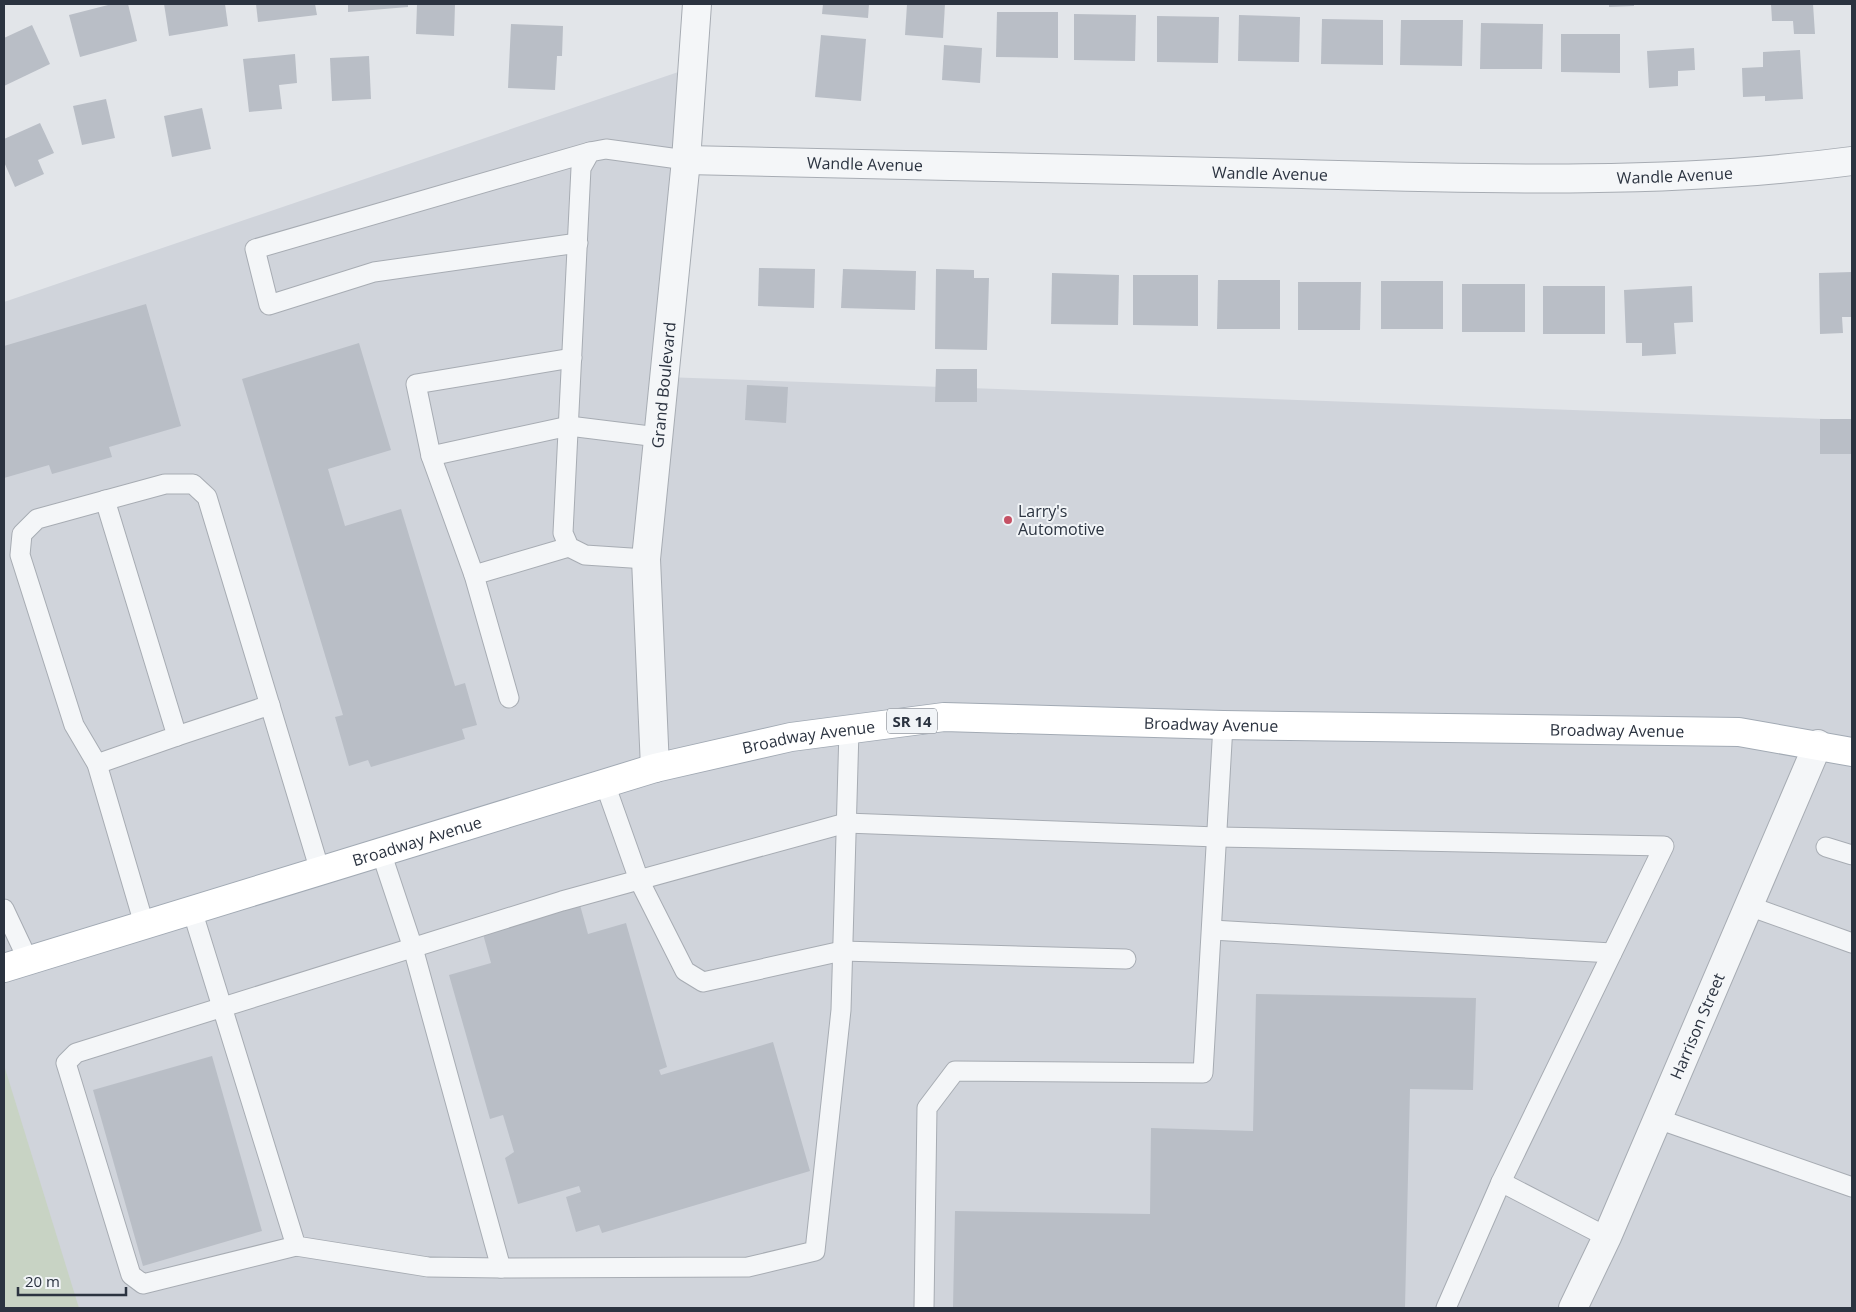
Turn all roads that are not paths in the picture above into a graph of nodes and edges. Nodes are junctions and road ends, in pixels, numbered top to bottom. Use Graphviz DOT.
graph roads {
  1 [pos="697,4"];
  2 [pos="590,152"];
  3 [pos="686,160"];
  4 [pos="1852,161"];
  5 [pos="578,243"];
  6 [pos="572,358"];
  7 [pos="569,426"];
  8 [pos="658,437"];
  9 [pos="430,456"];
  10 [pos="105,500"];
  11 [pos="569,547"];
  12 [pos="646,559"];
  13 [pos="474,575"];
  14 [pos="509,698"];
  15 [pos="270,705"];
  16 [pos="1223,725"];
  17 [pos="849,730"];
  18 [pos="177,736"];
  19 [pos="1818,744"];
  20 [pos="1852,752"];
  21 [pos="97,764"];
  22 [pos="656,768"];
  23 [pos="605,784"];
  24 [pos="846,823"];
  25 [pos="1217,837"];
  26 [pos="1826,847"];
  27 [pos="382,852"];
  28 [pos="1852,855"];
  29 [pos="320,871"];
  30 [pos="639,880"];
  31 [pos="1748,906"];
  32 [pos="4,909"];
  33 [pos="192,910"];
  34 [pos="144,924"];
  35 [pos="1212,930"];
  36 [pos="1852,943"];
  37 [pos="413,948"];
  38 [pos="842,951"];
  39 [pos="1612,953"];
  40 [pos="1126,959"];
  41 [pos="16,964"];
  42 [pos="222,1007"];
  43 [pos="1658,1119"];
  44 [pos="1501,1182"];
  45 [pos="1852,1187"];
  46 [pos="1607,1237"];
  47 [pos="296,1246"];
  48 [pos="501,1268"];
  49 [pos="924,1308"];
  50 [pos="1446,1308"];
  51 [pos="1573,1308"];
  1 -- 3 [label="street, Grand Boulevard"];
  2 -- 3 [label="lane"];
  2 -- 5 [label="lane"];
  2 -- 5 [label="lane"];
  3 -- 4 [label="street, Wandle Avenue"];
  3 -- 8 [label="street, Grand Boulevard"];
  5 -- 6 [label="lane"];
  6 -- 7 [label="lane"];
  6 -- 9 [label="lane"];
  7 -- 8 [label="lane"];
  7 -- 9 [label="lane"];
  7 -- 11 [label="lane"];
  8 -- 12 [label="street, Grand Boulevard"];
  9 -- 13 [label="lane"];
  10 -- 15 [label="lane"];
  10 -- 18 [label="lane"];
  10 -- 21 [label="lane"];
  11 -- 12 [label="lane"];
  11 -- 13 [label="lane"];
  12 -- 22 [label="street, Grand Boulevard"];
  13 -- 14 [label="lane"];
  15 -- 18 [label="lane"];
  15 -- 29 [label="lane"];
  16 -- 17 [label="main road, Broadway Avenue / SR 14"];
  16 -- 19 [label="main road, Broadway Avenue / SR 14"];
  16 -- 25 [label="lane"];
  17 -- 22 [label="main road, Broadway Avenue / SR 14"];
  17 -- 24 [label="lane"];
  18 -- 21 [label="lane"];
  19 -- 20 [label="main road, Broadway Avenue / SR 14"];
  19 -- 31 [label="street, Harrison Street"];
  21 -- 34 [label="lane"];
  22 -- 23 [label="main road, Broadway Avenue / SR 14"];
  23 -- 27 [label="main road, Broadway Avenue / SR 14"];
  23 -- 30 [label="lane"];
  24 -- 25 [label="lane"];
  24 -- 30 [label="lane"];
  24 -- 38 [label="lane"];
  25 -- 35 [label="lane"];
  25 -- 39 [label="lane"];
  26 -- 28 [label="lane"];
  27 -- 29 [label="main road, Broadway Avenue / SR 14"];
  27 -- 37 [label="lane"];
  29 -- 33 [label="main road, Broadway Avenue / SR 14"];
  30 -- 37 [label="lane"];
  30 -- 38 [label="lane"];
  31 -- 36 [label="lane"];
  31 -- 43 [label="street, Harrison Street"];
  32 -- 41 [label="lane"];
  33 -- 34 [label="main road, Broadway Avenue / SR 14"];
  33 -- 42 [label="lane"];
  34 -- 41 [label="main road, Broadway Avenue / SR 14"];
  35 -- 39 [label="lane"];
  35 -- 49 [label="lane"];
  37 -- 42 [label="lane"];
  37 -- 48 [label="lane"];
  38 -- 40 [label="lane"];
  38 -- 48 [label="lane"];
  39 -- 44 [label="lane"];
  42 -- 47 [label="lane"];
  42 -- 47 [label="lane"];
  43 -- 45 [label="lane"];
  43 -- 46 [label="street, Harrison Street"];
  44 -- 46 [label="lane"];
  44 -- 50 [label="lane"];
  46 -- 51 [label="street, Harrison Street"];
  47 -- 48 [label="lane"];
}
